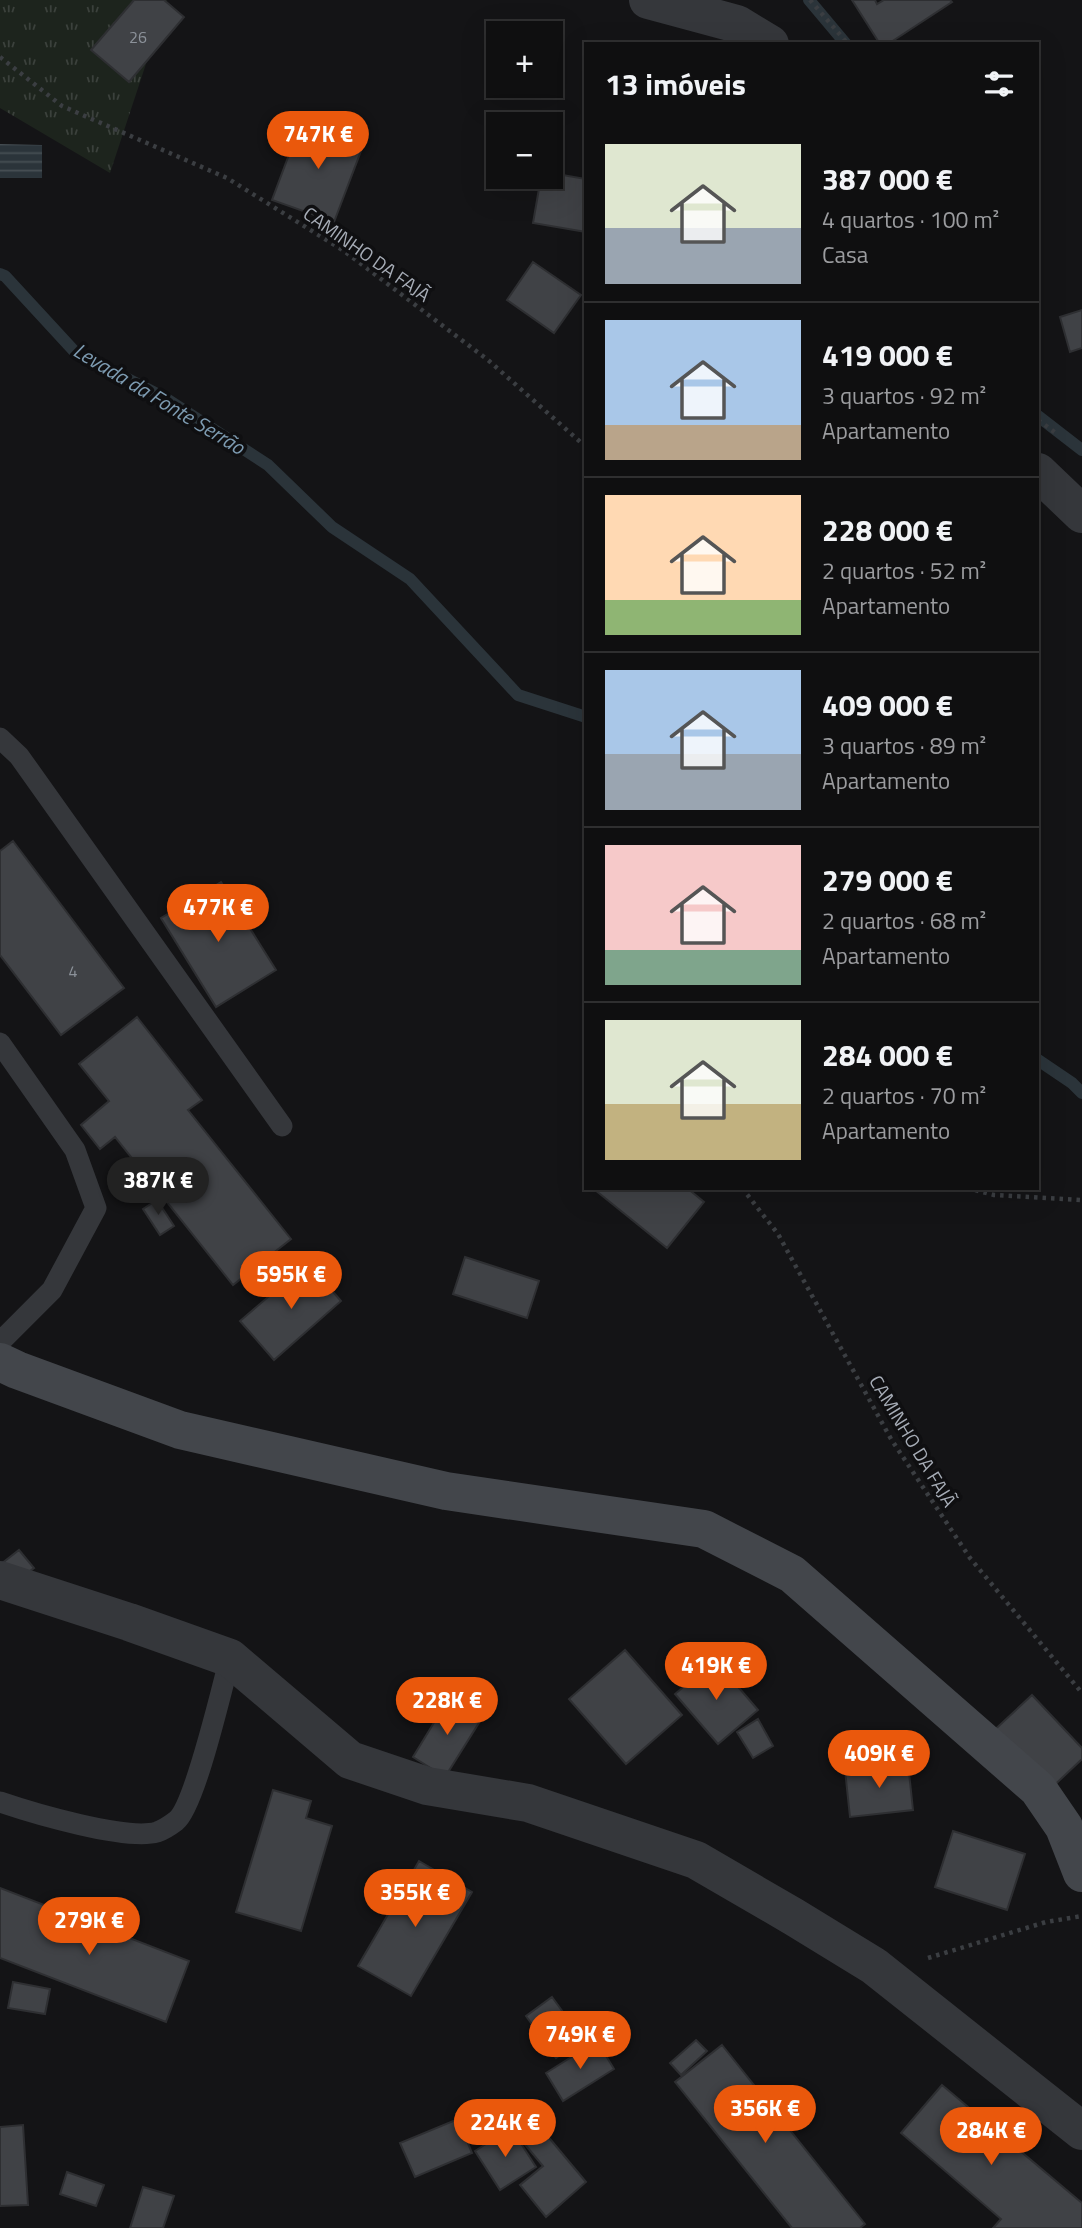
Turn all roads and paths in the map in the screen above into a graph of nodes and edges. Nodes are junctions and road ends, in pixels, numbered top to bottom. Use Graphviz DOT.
graph roads {
  1 [pos="648,0"];
  2 [pos="810,0"];
  3 [pos="766,42"];
  4 [pos="846,42"];
  5 [pos="0,57"];
  6 [pos="584,445"];
  7 [pos="1039,473"];
  8 [pos="1082,514"];
  9 [pos="0,738"];
  10 [pos="0,1043"];
  11 [pos="282,1126"];
  12 [pos="744,1190"];
  13 [pos="974,1190"];
  14 [pos="1082,1200"];
  15 [pos="0,1342"];
  16 [pos="0,1362"];
  17 [pos="2,1585"];
  18 [pos="230,1658"];
  19 [pos="1082,1693"];
  20 [pos="0,1802"];
  21 [pos="1082,1873"];
  22 [pos="1082,1916"];
  23 [pos="881,1972"];
  24 [pos="1082,2131"];
  1 -- 3 [label="street"];
  2 -- 4 [label="path"];
  5 -- 6 [label="path, CAMINHO DA FAJÃ"];
  7 -- 8 [label="street"];
  9 -- 11 [label="lane"];
  10 -- 15 [label="lane"];
  12 -- 19 [label="path, CAMINHO DA FAJÃ"];
  13 -- 14 [label="path"];
  16 -- 21 [label="street"];
  17 -- 18 [label="street"];
  18 -- 20 [label="lane"];
  18 -- 23 [label="street"];
  22 -- 23 [label="path"];
  23 -- 24 [label="street"];
}
